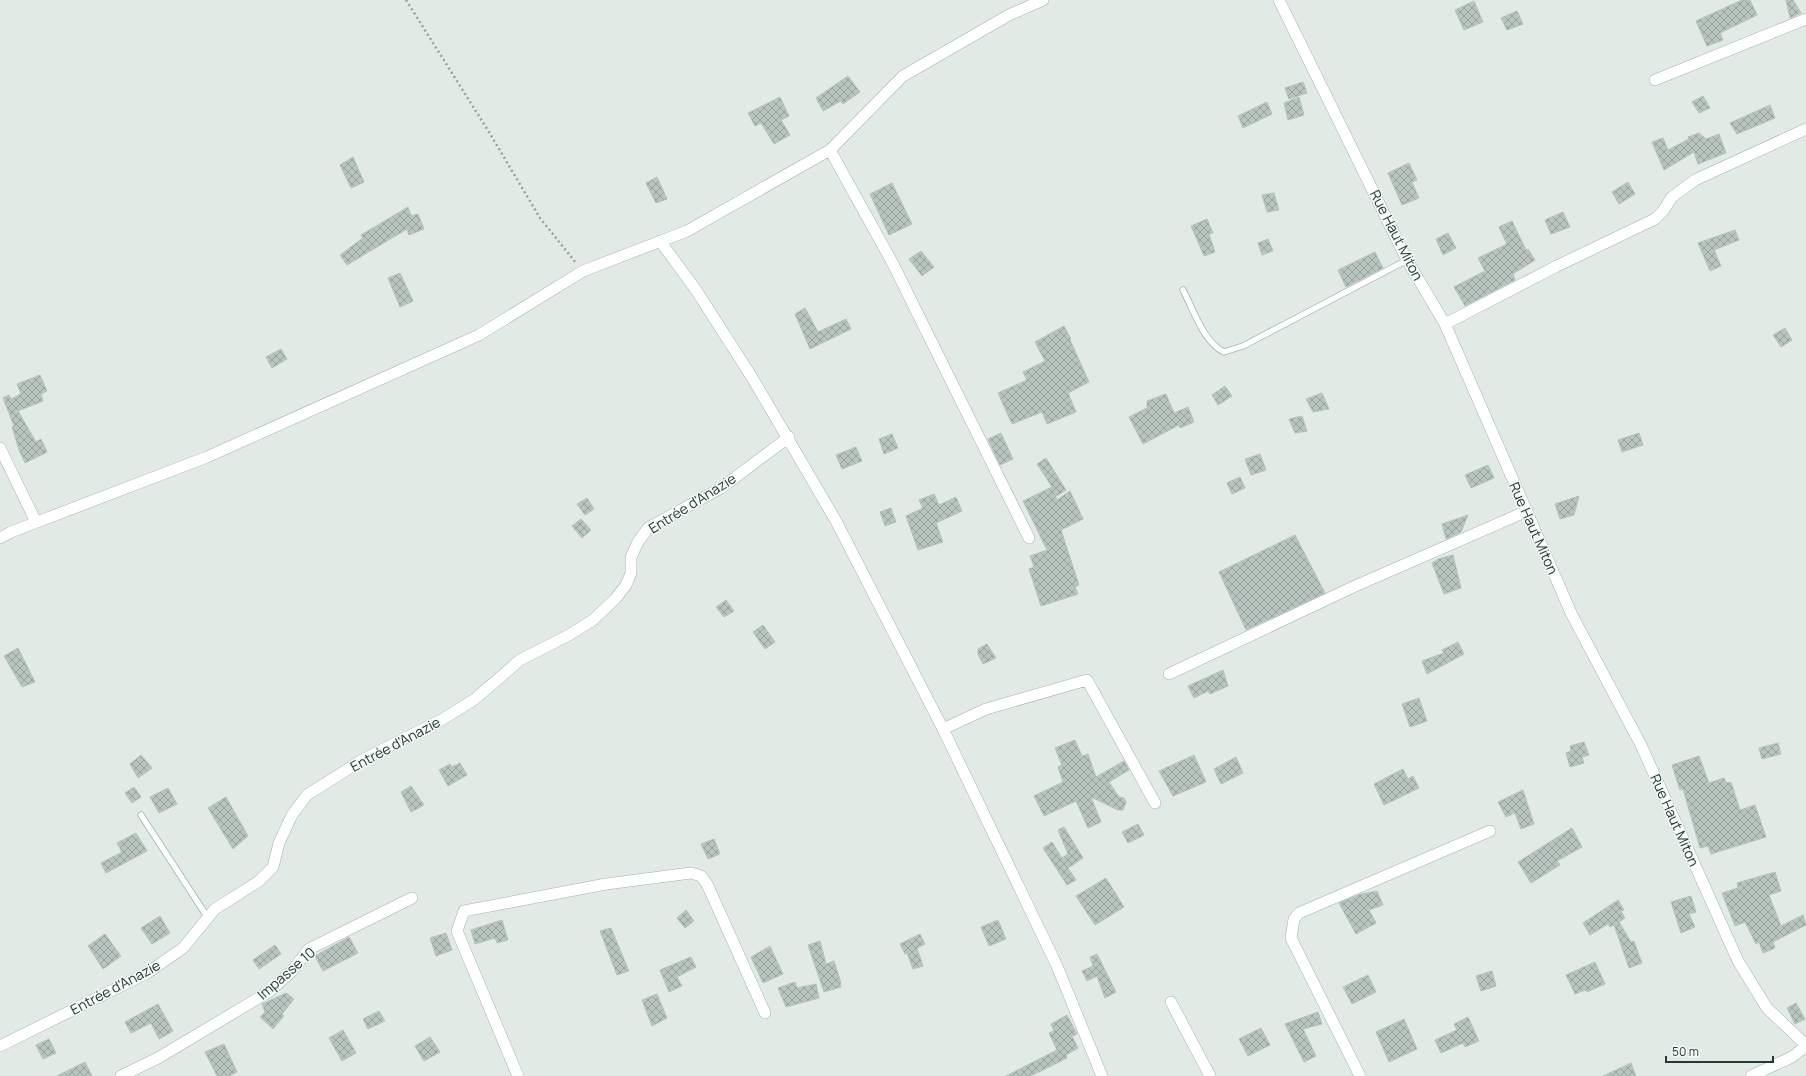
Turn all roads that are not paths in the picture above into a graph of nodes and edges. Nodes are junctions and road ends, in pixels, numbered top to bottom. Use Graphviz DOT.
graph roads {
  1 [pos="1043,0"];
  2 [pos="1279,0"];
  3 [pos="1806,19"];
  4 [pos="1656,80"];
  5 [pos="1806,129"];
  6 [pos="830,150"];
  7 [pos="660,241"];
  8 [pos="1407,260"];
  9 [pos="1183,290"];
  10 [pos="1445,324"];
  11 [pos="789,438"];
  12 [pos="0,448"];
  13 [pos="1527,511"];
  14 [pos="36,522"];
  15 [pos="0,538"];
  16 [pos="1029,538"];
  17 [pos="1169,674"];
  18 [pos="943,729"];
  19 [pos="1155,803"];
  20 [pos="141,815"];
  21 [pos="1490,831"];
  22 [pos="412,898"];
  23 [pos="208,918"];
  24 [pos="1171,1002"];
  25 [pos="765,1013"];
  26 [pos="1806,1045"];
  27 [pos="0,1046"];
  28 [pos="121,1076"];
  29 [pos="518,1076"];
  30 [pos="1102,1076"];
  31 [pos="1210,1076"];
  32 [pos="1360,1076"];
  33 [pos="1751,1076"];
  1 -- 6 [label="street"];
  2 -- 8 [label="street, Rue Haut Miton"];
  3 -- 4 [label="street"];
  5 -- 10 [label="street"];
  6 -- 7 [label="street"];
  6 -- 16 [label="street"];
  7 -- 11 [label="street"];
  7 -- 14 [label="street"];
  8 -- 9 [label="lane"];
  8 -- 10 [label="street, Rue Haut Miton"];
  10 -- 13 [label="street, Rue Haut Miton"];
  11 -- 18 [label="street"];
  11 -- 23 [label="street, Entrée d'Anazie"];
  12 -- 14 [label="street"];
  13 -- 17 [label="street"];
  13 -- 26 [label="street, Rue Haut Miton"];
  14 -- 15 [label="street"];
  18 -- 19 [label="street"];
  18 -- 30 [label="street"];
  20 -- 23 [label="lane"];
  21 -- 32 [label="street"];
  22 -- 28 [label="street, Impasse 10"];
  23 -- 27 [label="street, Entrée d'Anazie"];
  24 -- 31 [label="street"];
  25 -- 29 [label="street"];
  26 -- 33 [label="street"];
}
